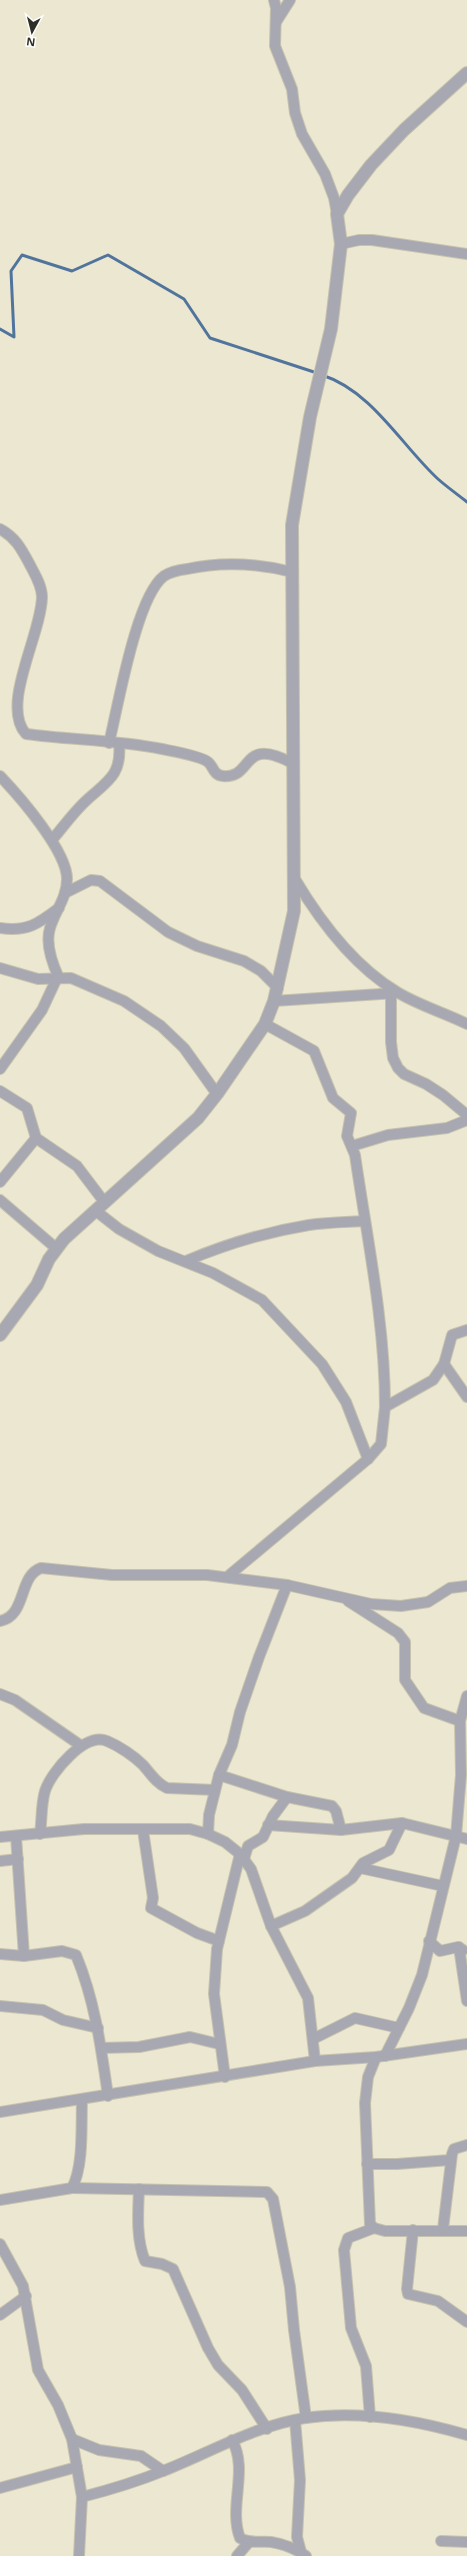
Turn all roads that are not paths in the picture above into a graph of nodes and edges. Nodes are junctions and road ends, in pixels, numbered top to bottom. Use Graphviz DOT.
graph roads {
  1 [pos="274,0"];
  2 [pos="290,0"];
  3 [pos="275,24"];
  4 [pos="467,73"];
  5 [pos="337,214"];
  6 [pos="341,244"];
  7 [pos="467,254"];
  8 [pos="0,529"];
  9 [pos="292,572"];
  10 [pos="8,689"];
  11 [pos="7,713"];
  12 [pos="114,743"];
  13 [pos="292,763"];
  14 [pos="0,776"];
  15 [pos="52,840"];
  16 [pos="295,879"];
  17 [pos="65,893"];
  18 [pos="60,907"];
  19 [pos="0,928"];
  20 [pos="0,968"];
  21 [pos="58,978"];
  22 [pos="278,988"];
  23 [pos="395,993"];
  24 [pos="274,1001"];
  25 [pos="265,1024"];
  26 [pos="467,1024"];
  27 [pos="0,1069"];
  28 [pos="0,1091"];
  29 [pos="218,1094"];
  30 [pos="467,1115"];
  31 [pos="467,1120"];
  32 [pos="36,1138"];
  33 [pos="352,1146"];
  34 [pos="2,1175"];
  35 [pos="0,1200"];
  36 [pos="105,1203"];
  37 [pos="96,1212"];
  38 [pos="364,1221"];
  39 [pos="57,1249"];
  40 [pos="186,1261"];
  41 [pos="467,1330"];
  42 [pos="0,1335"];
  43 [pos="444,1364"];
  44 [pos="467,1397"];
  45 [pos="385,1407"];
  46 [pos="368,1459"];
  47 [pos="227,1577"];
  48 [pos="287,1586"];
  49 [pos="467,1586"];
  50 [pos="343,1598"];
  51 [pos="0,1621"];
  52 [pos="0,1694"];
  53 [pos="467,1696"];
  54 [pos="460,1721"];
  55 [pos="80,1745"];
  56 [pos="219,1775"];
  57 [pos="215,1790"];
  58 [pos="287,1797"];
  59 [pos="402,1823"];
  60 [pos="268,1825"];
  61 [pos="143,1830"];
  62 [pos="340,1830"];
  63 [pos="40,1834"];
  64 [pos="208,1834"];
  65 [pos="16,1836"];
  66 [pos="456,1836"];
  67 [pos="0,1837"];
  68 [pos="467,1839"];
  69 [pos="242,1857"];
  70 [pos="18,1859"];
  71 [pos="0,1861"];
  72 [pos="360,1868"];
  73 [pos="443,1886"];
  74 [pos="271,1926"];
  75 [pos="219,1941"];
  76 [pos="429,1941"];
  77 [pos="459,1947"];
  78 [pos="0,1954"];
  79 [pos="24,1956"];
  80 [pos="467,1960"];
  81 [pos="467,2001"];
  82 [pos="0,2006"];
  83 [pos="98,2028"];
  84 [pos="399,2028"];
  85 [pos="313,2039"];
  86 [pos="219,2044"];
  87 [pos="467,2044"];
  88 [pos="101,2048"];
  89 [pos="380,2056"];
  90 [pos="315,2061"];
  91 [pos="224,2077"];
  92 [pos="108,2096"];
  93 [pos="82,2099"];
  94 [pos="0,2112"];
  95 [pos="467,2145"];
  96 [pos="450,2160"];
  97 [pos="367,2164"];
  98 [pos="72,2188"];
  99 [pos="139,2189"];
  100 [pos="0,2200"];
  101 [pos="374,2228"];
  102 [pos="443,2229"];
  103 [pos="413,2230"];
  104 [pos="467,2231"];
  105 [pos="0,2244"];
  106 [pos="26,2296"];
  107 [pos="0,2315"];
  108 [pos="467,2322"];
  109 [pos="370,2417"];
  110 [pos="306,2418"];
  111 [pos="295,2420"];
  112 [pos="267,2429"];
  113 [pos="467,2435"];
  114 [pos="72,2439"];
  115 [pos="232,2440"];
  116 [pos="76,2467"];
  117 [pos="163,2471"];
  118 [pos="0,2488"];
  119 [pos="82,2497"];
  120 [pos="441,2541"];
  121 [pos="249,2542"];
  122 [pos="467,2542"];
  123 [pos="304,2554"];
  124 [pos="79,2556"];
  125 [pos="237,2556"];
  1 -- 3 [label="street"];
  2 -- 3 [label="street"];
  3 -- 5 [label="street"];
  4 -- 5 [label="street"];
  5 -- 6 [label="street"];
  6 -- 7 [label="street"];
  6 -- 9 [label="street"];
  8 -- 10 [label="street"];
  9 -- 12 [label="street"];
  9 -- 13 [label="street"];
  11 -- 12 [label="street"];
  12 -- 13 [label="street"];
  12 -- 15 [label="street"];
  13 -- 16 [label="street"];
  14 -- 15 [label="street"];
  15 -- 17 [label="street"];
  16 -- 22 [label="street"];
  16 -- 23 [label="street"];
  17 -- 18 [label="street"];
  17 -- 22 [label="street"];
  18 -- 19 [label="street"];
  18 -- 21 [label="street"];
  20 -- 21 [label="street"];
  21 -- 27 [label="street"];
  21 -- 29 [label="street"];
  22 -- 24 [label="street"];
  23 -- 24 [label="street"];
  23 -- 26 [label="street"];
  23 -- 30 [label="street"];
  24 -- 25 [label="street"];
  25 -- 29 [label="street"];
  25 -- 33 [label="street"];
  28 -- 32 [label="street"];
  29 -- 36 [label="street"];
  31 -- 33 [label="street"];
  32 -- 34 [label="street"];
  32 -- 36 [label="street"];
  33 -- 38 [label="street"];
  35 -- 39 [label="street"];
  36 -- 37 [label="street"];
  37 -- 39 [label="street"];
  37 -- 40 [label="street"];
  38 -- 40 [label="street"];
  38 -- 45 [label="street"];
  39 -- 42 [label="street"];
  40 -- 46 [label="street"];
  41 -- 43 [label="street"];
  43 -- 44 [label="street"];
  43 -- 45 [label="street"];
  45 -- 46 [label="street"];
  46 -- 47 [label="street"];
  47 -- 48 [label="street"];
  47 -- 51 [label="street"];
  48 -- 50 [label="street"];
  48 -- 56 [label="street"];
  49 -- 50 [label="street"];
  50 -- 54 [label="street"];
  52 -- 55 [label="street"];
  53 -- 54 [label="street"];
  54 -- 66 [label="street"];
  55 -- 57 [label="street"];
  55 -- 63 [label="street"];
  56 -- 57 [label="street"];
  56 -- 58 [label="street"];
  57 -- 64 [label="street"];
  58 -- 60 [label="street"];
  58 -- 62 [label="street"];
  59 -- 62 [label="street"];
  59 -- 66 [label="street"];
  59 -- 72 [label="street"];
  60 -- 62 [label="street"];
  60 -- 69 [label="street"];
  61 -- 63 [label="street"];
  61 -- 64 [label="street"];
  61 -- 75 [label="street"];
  63 -- 65 [label="street"];
  64 -- 69 [label="street"];
  65 -- 67 [label="street"];
  65 -- 70 [label="street"];
  66 -- 68 [label="street"];
  66 -- 73 [label="street"];
  69 -- 74 [label="street"];
  69 -- 75 [label="street"];
  70 -- 71 [label="street"];
  70 -- 79 [label="street"];
  72 -- 73 [label="street"];
  72 -- 74 [label="street"];
  73 -- 76 [label="street"];
  74 -- 85 [label="street"];
  75 -- 86 [label="street"];
  76 -- 77 [label="street"];
  76 -- 84 [label="street"];
  77 -- 80 [label="street"];
  77 -- 81 [label="street"];
  78 -- 79 [label="street"];
  79 -- 83 [label="street"];
  82 -- 83 [label="street"];
  83 -- 88 [label="street"];
  84 -- 85 [label="street"];
  84 -- 89 [label="street"];
  85 -- 90 [label="street"];
  86 -- 88 [label="street"];
  86 -- 91 [label="street"];
  87 -- 89 [label="street"];
  88 -- 92 [label="street"];
  89 -- 90 [label="street"];
  89 -- 97 [label="street"];
  90 -- 91 [label="street"];
  91 -- 92 [label="street"];
  92 -- 93 [label="street"];
  93 -- 94 [label="street"];
  93 -- 98 [label="street"];
  95 -- 96 [label="street"];
  96 -- 97 [label="street"];
  96 -- 102 [label="street"];
  97 -- 101 [label="street"];
  98 -- 99 [label="street"];
  98 -- 100 [label="street"];
  99 -- 110 [label="street"];
  99 -- 112 [label="street"];
  101 -- 103 [label="street"];
  101 -- 109 [label="street"];
  102 -- 103 [label="street"];
  102 -- 104 [label="street"];
  103 -- 108 [label="street"];
  105 -- 106 [label="street"];
  106 -- 107 [label="street"];
  106 -- 114 [label="street"];
  109 -- 110 [label="street"];
  109 -- 113 [label="street"];
  110 -- 111 [label="street"];
  111 -- 112 [label="street"];
  111 -- 123 [label="street"];
  112 -- 115 [label="street"];
  114 -- 116 [label="street"];
  114 -- 117 [label="street"];
  115 -- 117 [label="street"];
  115 -- 121 [label="street"];
  116 -- 118 [label="street"];
  116 -- 119 [label="street"];
  117 -- 119 [label="street"];
  119 -- 124 [label="street"];
  120 -- 122 [label="street"];
  121 -- 123 [label="street"];
  121 -- 125 [label="street"];
}
